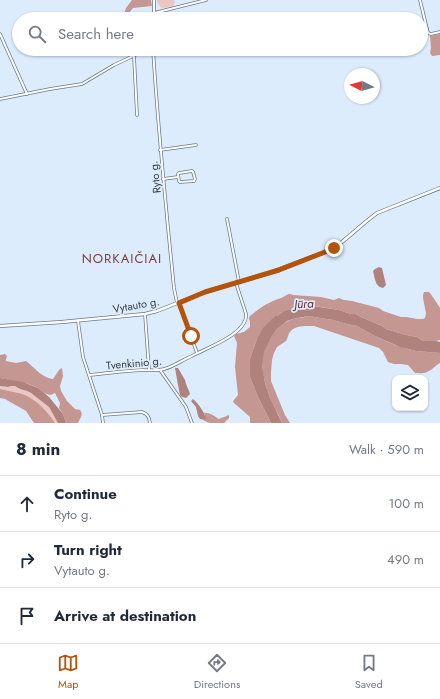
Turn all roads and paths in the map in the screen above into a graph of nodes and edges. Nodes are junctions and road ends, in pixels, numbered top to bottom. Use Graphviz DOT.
graph roads {
  1 [pos="154,0"];
  2 [pos="206,0"];
  3 [pos="420,0"];
  4 [pos="154,12"];
  5 [pos="423,12"];
  6 [pos="440,32"];
  7 [pos="428,33"];
  8 [pos="0,34"];
  9 [pos="134,56"];
  10 [pos="153,56"];
  11 [pos="27,94"];
  12 [pos="0,100"];
  13 [pos="137,115"];
  14 [pos="196,145"];
  15 [pos="160,150"];
  16 [pos="178,177"];
  17 [pos="163,179"];
  18 [pos="440,188"];
  19 [pos="227,219"];
  20 [pos="237,283"];
  21 [pos="178,304"];
  22 [pos="145,314"];
  23 [pos="78,321"];
  24 [pos="0,326"];
  25 [pos="197,353"];
  26 [pos="149,370"];
  27 [pos="160,370"];
  28 [pos="90,375"];
  29 [pos="102,415"];
  30 [pos="103,423"];
  31 [pos="150,423"];
  32 [pos="192,423"];
  1 -- 4 [label="street"];
  2 -- 4 [label="street"];
  3 -- 5 [label="street"];
  6 -- 7 [label="street"];
  8 -- 11 [label="street"];
  9 -- 11 [label="street"];
  9 -- 13 [label="street"];
  10 -- 15 [label="street, Ryto g."];
  11 -- 12 [label="street"];
  14 -- 15 [label="street"];
  15 -- 17 [label="street, Ryto g."];
  16 -- 16 [label="street"];
  16 -- 17 [label="street"];
  17 -- 21 [label="street, Ryto g."];
  18 -- 20 [label="main road, Vytauto g."];
  19 -- 20 [label="street"];
  20 -- 21 [label="main road, Vytauto g."];
  20 -- 25 [label="street, Tvenkinio g."];
  21 -- 22 [label="main road, Vytauto g."];
  21 -- 25 [label="street, Ryto g."];
  22 -- 23 [label="main road, Vytauto g."];
  22 -- 26 [label="street"];
  23 -- 24 [label="main road, Vytauto g."];
  23 -- 28 [label="street"];
  25 -- 27 [label="street, Tvenkinio g."];
  26 -- 27 [label="street, Tvenkinio g."];
  26 -- 28 [label="street, Tvenkinio g."];
  27 -- 32 [label="street"];
  28 -- 29 [label="street"];
  29 -- 30 [label="street"];
  29 -- 31 [label="street"];
}
